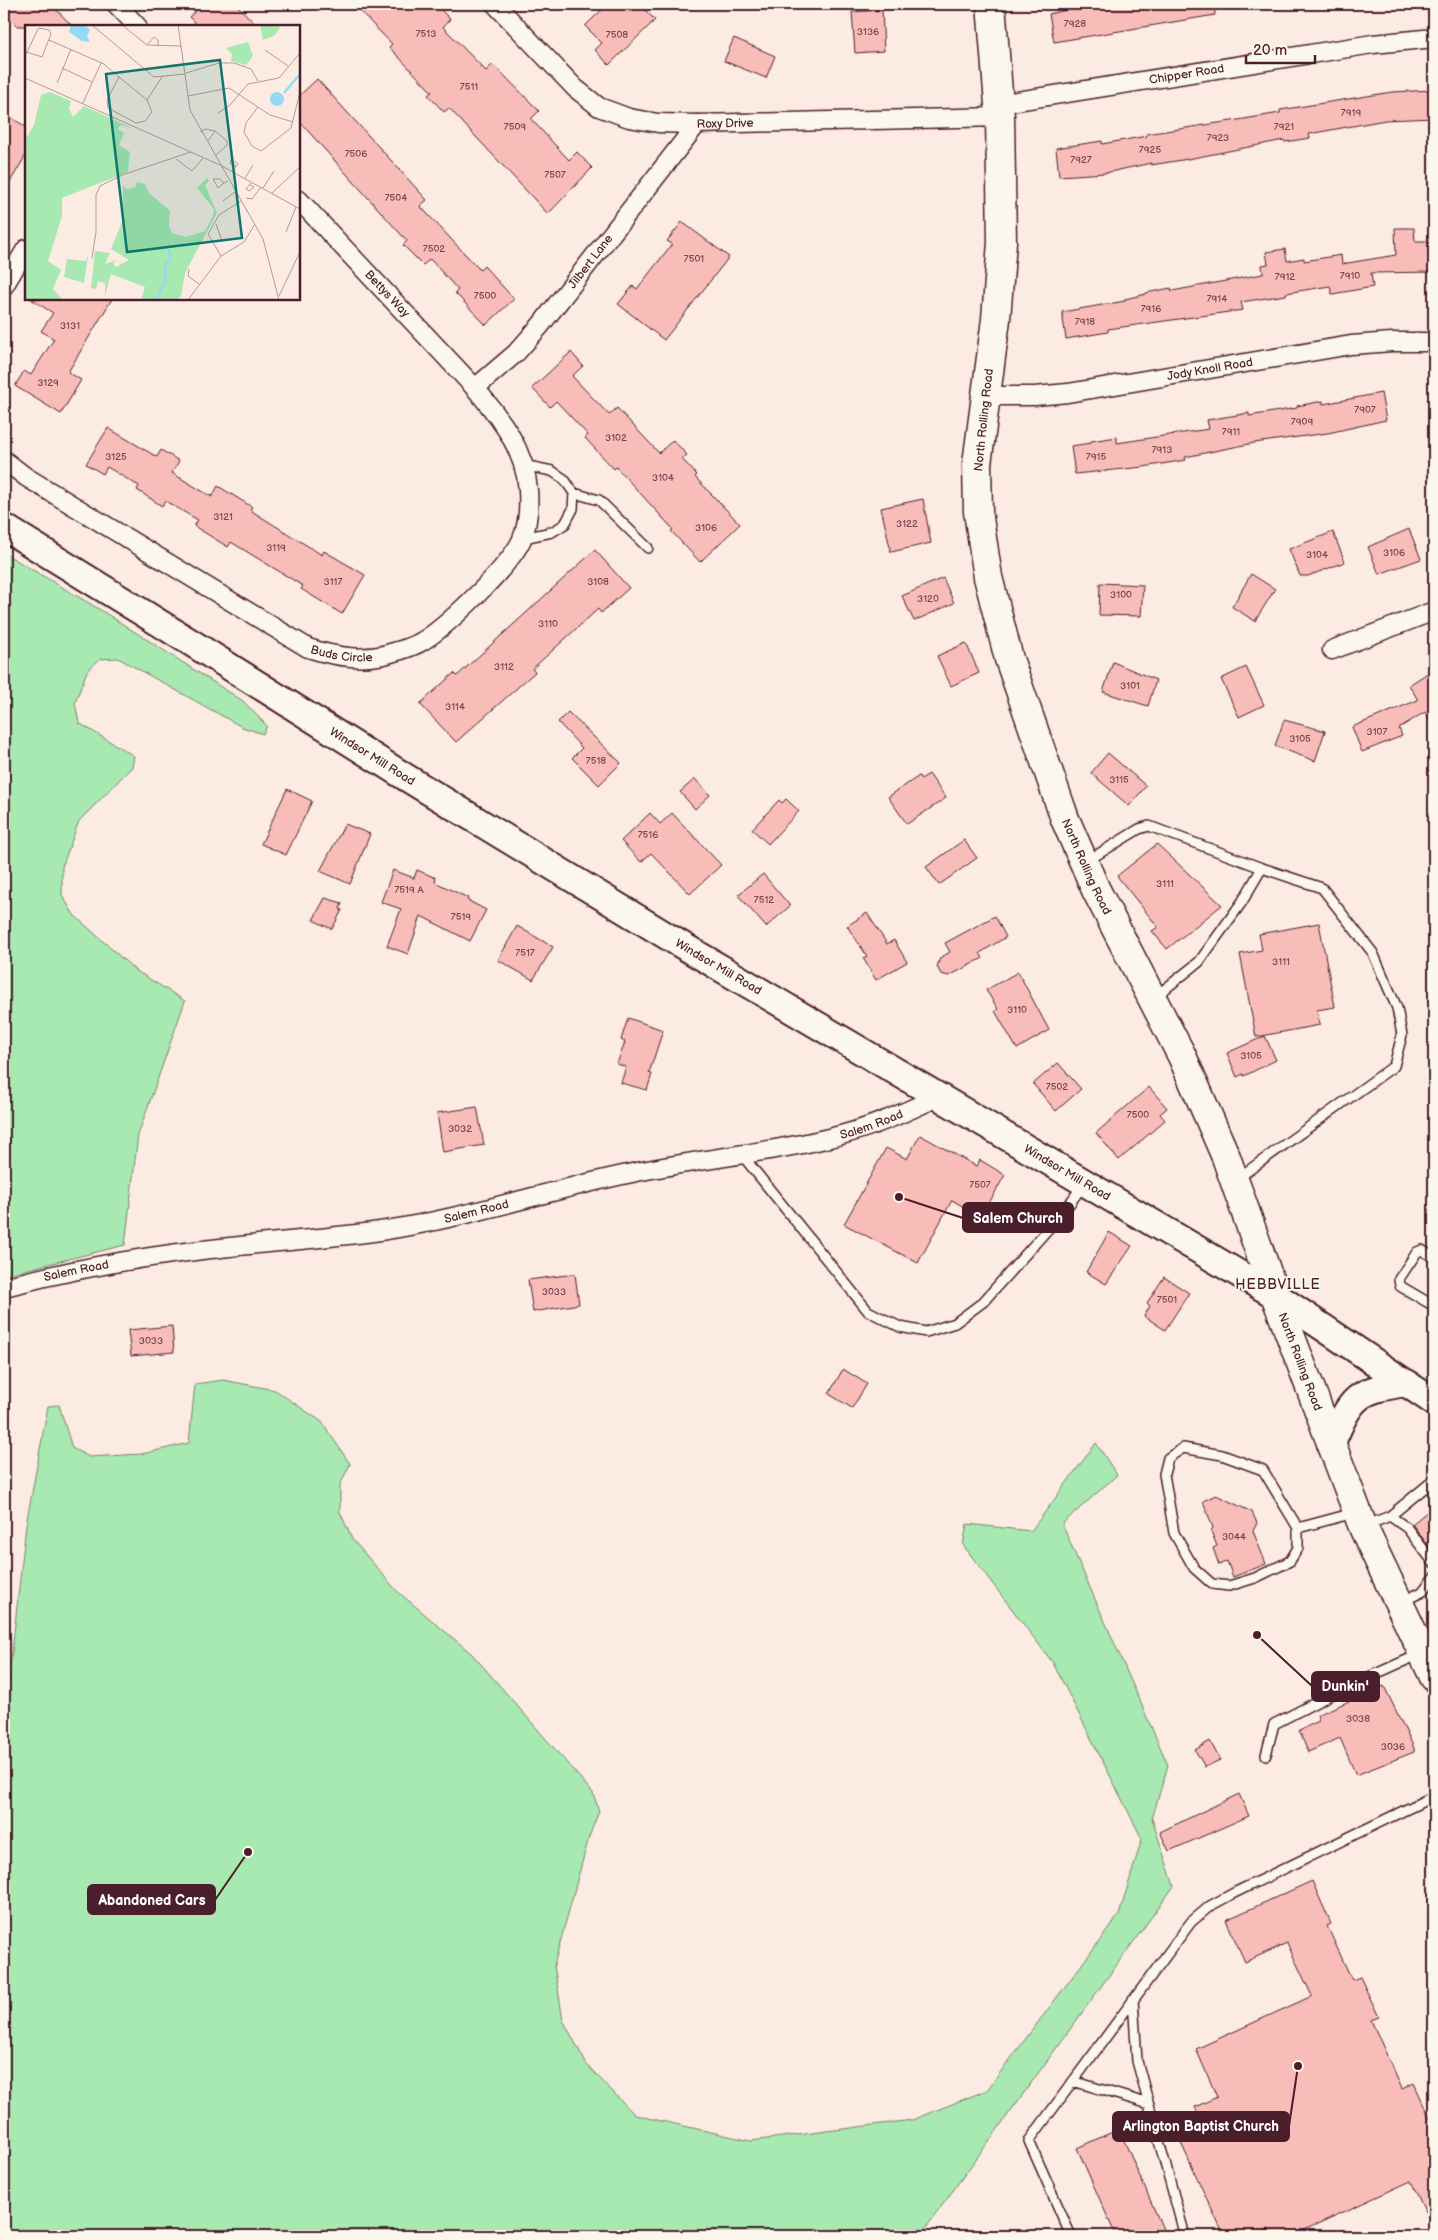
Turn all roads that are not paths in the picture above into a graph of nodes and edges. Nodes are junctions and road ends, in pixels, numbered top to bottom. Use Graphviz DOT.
graph roads {
  1 [pos="116,4"];
  2 [pos="495,4"];
  3 [pos="991,4"];
  4 [pos="136,25"];
  5 [pos="1434,38"];
  6 [pos="1000,110"];
  7 [pos="698,124"];
  8 [pos="300,201"];
  9 [pos="25,250"];
  10 [pos="4,286"];
  11 [pos="1434,342"];
  12 [pos="475,388"];
  13 [pos="986,396"];
  14 [pos="4,460"];
  15 [pos="523,465"];
  16 [pos="574,493"];
  17 [pos="4,527"];
  18 [pos="523,538"];
  19 [pos="648,548"];
  20 [pos="1434,611"];
  21 [pos="1332,650"];
  22 [pos="1084,863"];
  23 [pos="1262,868"];
  24 [pos="1153,999"];
  25 [pos="940,1096"];
  26 [pos="742,1155"];
  27 [pos="1234,1181"];
  28 [pos="1085,1182"];
  29 [pos="1434,1258"];
  30 [pos="4,1287"];
  31 [pos="1275,1295"];
  32 [pos="1434,1306"];
  33 [pos="1407,1383"];
  34 [pos="1433,1398"];
  35 [pos="1331,1445"];
  36 [pos="1434,1480"];
  37 [pos="1390,1516"];
  38 [pos="1360,1519"];
  39 [pos="1298,1528"];
  40 [pos="1434,1563"];
  41 [pos="1434,1578"];
  42 [pos="1399,1604"];
  43 [pos="1422,1653"];
  44 [pos="1434,1677"];
  45 [pos="1266,1755"];
  46 [pos="1434,1796"];
  47 [pos="1133,1999"];
  48 [pos="1073,2081"];
  49 [pos="1149,2104"];
  50 [pos="1071,2236"];
  51 [pos="1185,2236"];
  1 -- 4 [label="street"];
  2 -- 7 [label="street, Roxy Drive"];
  3 -- 6 [label="main road, North Rolling Road"];
  5 -- 6 [label="street, Chipper Road"];
  6 -- 7 [label="street, Roxy Drive"];
  6 -- 13 [label="main road, North Rolling Road"];
  7 -- 12 [label="street, Jilbert Lane"];
  8 -- 12 [label="street, Bettys Way"];
  9 -- 10 [label="street"];
  11 -- 13 [label="street, Jody Knoll Road"];
  12 -- 15 [label="street, Buds Circle"];
  13 -- 22 [label="main road, North Rolling Road"];
  14 -- 18 [label="street, Buds Circle"];
  15 -- 16 [label="lane"];
  15 -- 18 [label="street, Buds Circle"];
  16 -- 18 [label="lane"];
  16 -- 19 [label="lane"];
  17 -- 25 [label="main road, Windsor Mill Road"];
  20 -- 21 [label="street"];
  22 -- 23 [label="lane"];
  22 -- 24 [label="main road, North Rolling Road"];
  23 -- 24 [label="lane"];
  23 -- 27 [label="lane"];
  24 -- 27 [label="main road, North Rolling Road"];
  25 -- 26 [label="street, Salem Road"];
  25 -- 28 [label="main road, Windsor Mill Road"];
  26 -- 28 [label="lane"];
  26 -- 30 [label="street, Salem Road"];
  27 -- 31 [label="main road, North Rolling Road"];
  28 -- 31 [label="main road, Windsor Mill Road"];
  29 -- 32 [label="lane"];
  31 -- 33 [label="main road, Windsor Mill Road"];
  31 -- 35 [label="main road, North Rolling Road"];
  33 -- 34 [label="main road, Windsor Mill Road"];
  33 -- 35 [label="main road"];
  35 -- 38 [label="main road, North Rolling Road"];
  36 -- 37 [label="lane"];
  37 -- 38 [label="lane"];
  37 -- 40 [label="lane"];
  38 -- 39 [label="lane"];
  38 -- 42 [label="main road, North Rolling Road"];
  39 -- 39 [label="lane"];
  41 -- 42 [label="lane"];
  42 -- 43 [label="main road, North Rolling Road"];
  43 -- 44 [label="main road, North Rolling Road"];
  43 -- 45 [label="lane"];
  46 -- 47 [label="lane"];
  47 -- 48 [label="lane"];
  47 -- 49 [label="lane"];
  48 -- 49 [label="lane"];
  48 -- 50 [label="lane"];
  49 -- 51 [label="lane"];
}
